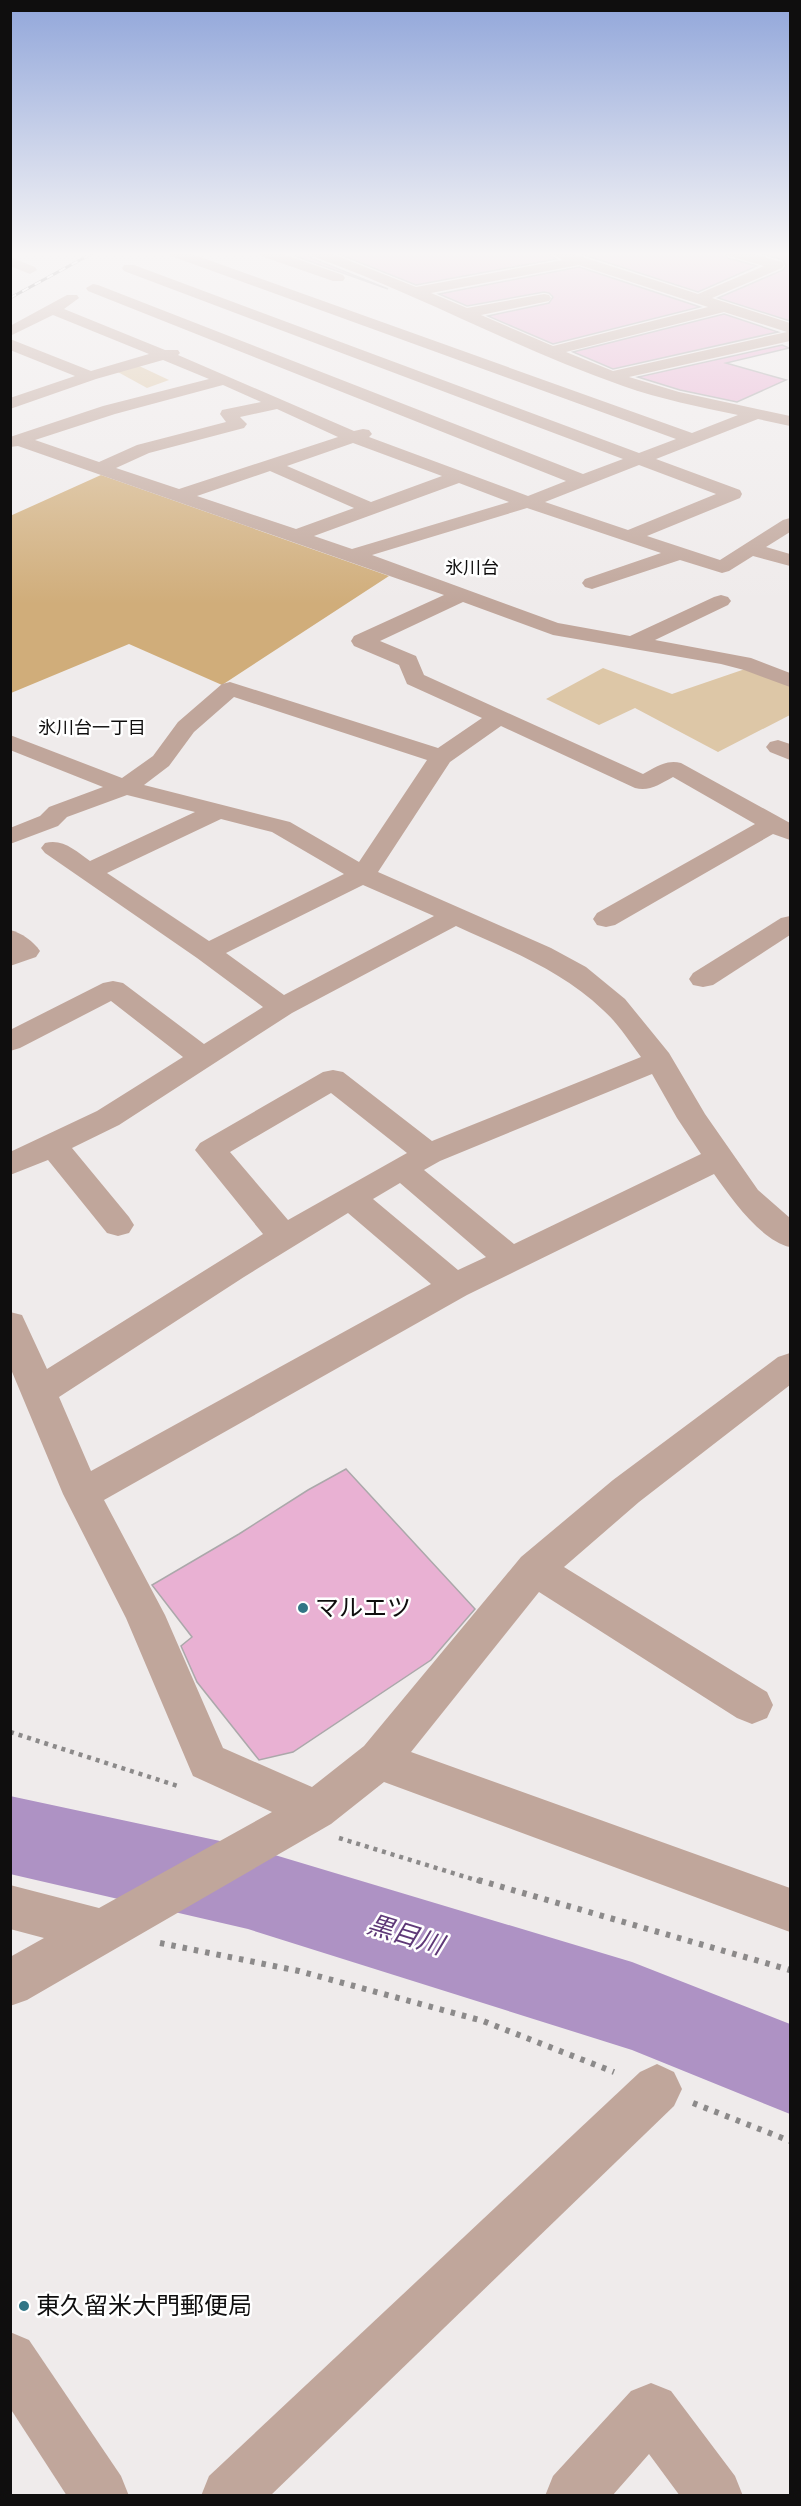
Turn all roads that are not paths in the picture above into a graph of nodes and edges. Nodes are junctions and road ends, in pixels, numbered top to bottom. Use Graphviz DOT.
graph roads {
  1 [pos="75,370"];
  2 [pos="112,370"];
  3 [pos="201,370"];
  4 [pos="301,370"];
  5 [pos="401,370"];
  6 [pos="503,370"];
  7 [pos="557,370"];
  8 [pos="595,370"];
  9 [pos="642,370"];
  10 [pos="90,376"];
  11 [pos="611,377"];
  12 [pos="528,379"];
  13 [pos="225,380"];
  14 [pos="474,397"];
  15 [pos="10,404"];
  16 [pos="278,404"];
  17 [pos="779,415"];
  18 [pos="417,416"];
  19 [pos="396,423"];
  20 [pos="374,430"];
  21 [pos="353,437"];
  22 [pos="693,439"];
  23 [pos="20,447"];
  24 [pos="639,459"];
  25 [pos="268,464"];
  26 [pos="100,468"];
  27 [pos="457,477"];
  28 [pos="583,481"];
  29 [pos="181,495"];
  30 [pos="528,502"];
  31 [pos="369,508"];
  32 [pos="790,524"];
  33 [pos="295,536"];
  34 [pos="629,536"];
  35 [pos="750,549"];
  36 [pos="680,553"];
  37 [pos="352,555"];
  38 [pos="790,560"];
  39 [pos="592,583"];
  40 [pos="461,595"];
  41 [pos="721,601"];
  42 [pos="632,643"];
  43 [pos="790,680"];
  44 [pos="499,717"];
  45 [pos="10,742"];
  46 [pos="441,757"];
  47 [pos="125,787"];
  48 [pos="220,810"];
  49 [pos="782,828"];
  50 [pos="10,837"];
  51 [pos="54,848"];
  52 [pos="90,871"];
  53 [pos="363,875"];
  54 [pos="453,917"];
  55 [pos="606,919"];
  56 [pos="790,924"];
  57 [pos="10,938"];
  58 [pos="207,952"];
  59 [pos="10,958"];
  60 [pos="703,979"];
  61 [pos="282,1008"];
  62 [pos="10,1042"];
  63 [pos="202,1058"];
  64 [pos="659,1060"];
  65 [pos="52,1144"];
  66 [pos="429,1154"];
  67 [pos="720,1158"];
  68 [pos="10,1165"];
  69 [pos="402,1168"];
  70 [pos="351,1198"];
  71 [pos="118,1225"];
  72 [pos="283,1236"];
  73 [pos="790,1236"];
  74 [pos="509,1258"];
  75 [pos="455,1286"];
  76 [pos="10,1324"];
  77 [pos="790,1366"];
  78 [pos="40,1391"];
  79 [pos="82,1494"];
  80 [pos="535,1569"];
  81 [pos="752,1705"];
  82 [pos="379,1760"];
  83 [pos="303,1816"];
  84 [pos="10,1908"];
  85 [pos="790,1910"];
  86 [pos="102,1931"];
  87 [pos="10,1983"];
  88 [pos="657,2089"];
  89 [pos="10,2359"];
  90 [pos="100,2496"];
  91 [pos="229,2496"];
  92 [pos="573,2496"];
  93 [pos="714,2496"];
  1 -- 10 [label="street"];
  2 -- 10 [label="street"];
  3 -- 13 [label="street"];
  4 -- 18 [label="street"];
  5 -- 14 [label="street"];
  6 -- 12 [label="street"];
  7 -- 12 [label="street"];
  8 -- 11 [label="street"];
  9 -- 11 [label="street"];
  10 -- 15 [label="street"];
  11 -- 17 [label="street"];
  12 -- 14 [label="street"];
  12 -- 22 [label="street"];
  13 -- 16 [label="street"];
  13 -- 23 [label="street"];
  14 -- 18 [label="street"];
  14 -- 24 [label="street"];
  16 -- 21 [label="street"];
  16 -- 26 [label="street"];
  17 -- 22 [label="street"];
  18 -- 19 [label="street"];
  18 -- 28 [label="street"];
  20 -- 21 [label="street"];
  21 -- 25 [label="street"];
  21 -- 27 [label="street"];
  22 -- 24 [label="street"];
  23 -- 26 [label="street"];
  24 -- 28 [label="street"];
  24 -- 34 [label="street"];
  25 -- 29 [label="street"];
  25 -- 31 [label="street"];
  26 -- 29 [label="street"];
  27 -- 30 [label="street"];
  27 -- 31 [label="street"];
  28 -- 30 [label="street"];
  29 -- 33 [label="street"];
  30 -- 34 [label="street"];
  30 -- 37 [label="street"];
  31 -- 33 [label="street"];
  32 -- 35 [label="street"];
  33 -- 37 [label="street"];
  34 -- 36 [label="street"];
  35 -- 36 [label="street"];
  35 -- 38 [label="street"];
  36 -- 39 [label="street"];
  37 -- 40 [label="street"];
  40 -- 42 [label="street"];
  40 -- 44 [label="street"];
  41 -- 42 [label="street"];
  42 -- 43 [label="street"];
  44 -- 46 [label="street"];
  44 -- 49 [label="street"];
  45 -- 47 [label="street"];
  46 -- 47 [label="street"];
  46 -- 53 [label="street"];
  47 -- 48 [label="street"];
  47 -- 50 [label="street"];
  48 -- 52 [label="street"];
  48 -- 53 [label="street"];
  49 -- 55 [label="street"];
  51 -- 52 [label="street"];
  52 -- 58 [label="street"];
  53 -- 54 [label="street"];
  53 -- 58 [label="street"];
  54 -- 61 [label="street"];
  54 -- 64 [label="street"];
  56 -- 60 [label="street"];
  57 -- 59 [label="street"];
  58 -- 61 [label="street"];
  61 -- 63 [label="street"];
  62 -- 63 [label="street"];
  63 -- 65 [label="street"];
  64 -- 66 [label="street"];
  64 -- 67 [label="street"];
  65 -- 68 [label="street"];
  65 -- 71 [label="street"];
  66 -- 69 [label="street"];
  66 -- 72 [label="street"];
  67 -- 73 [label="street"];
  67 -- 74 [label="street"];
  69 -- 70 [label="street"];
  69 -- 74 [label="street"];
  70 -- 72 [label="street"];
  70 -- 75 [label="street"];
  72 -- 78 [label="street"];
  74 -- 75 [label="street"];
  75 -- 79 [label="street"];
  76 -- 78 [label="street"];
  77 -- 80 [label="street"];
  78 -- 79 [label="street"];
  79 -- 83 [label="street"];
  80 -- 81 [label="street"];
  80 -- 82 [label="street"];
  82 -- 83 [label="street"];
  82 -- 85 [label="street"];
  83 -- 86 [label="street"];
  84 -- 86 [label="street"];
  86 -- 87 [label="street"];
  88 -- 91 [label="street"];
  89 -- 90 [label="street"];
  92 -- 93 [label="street"];
}
